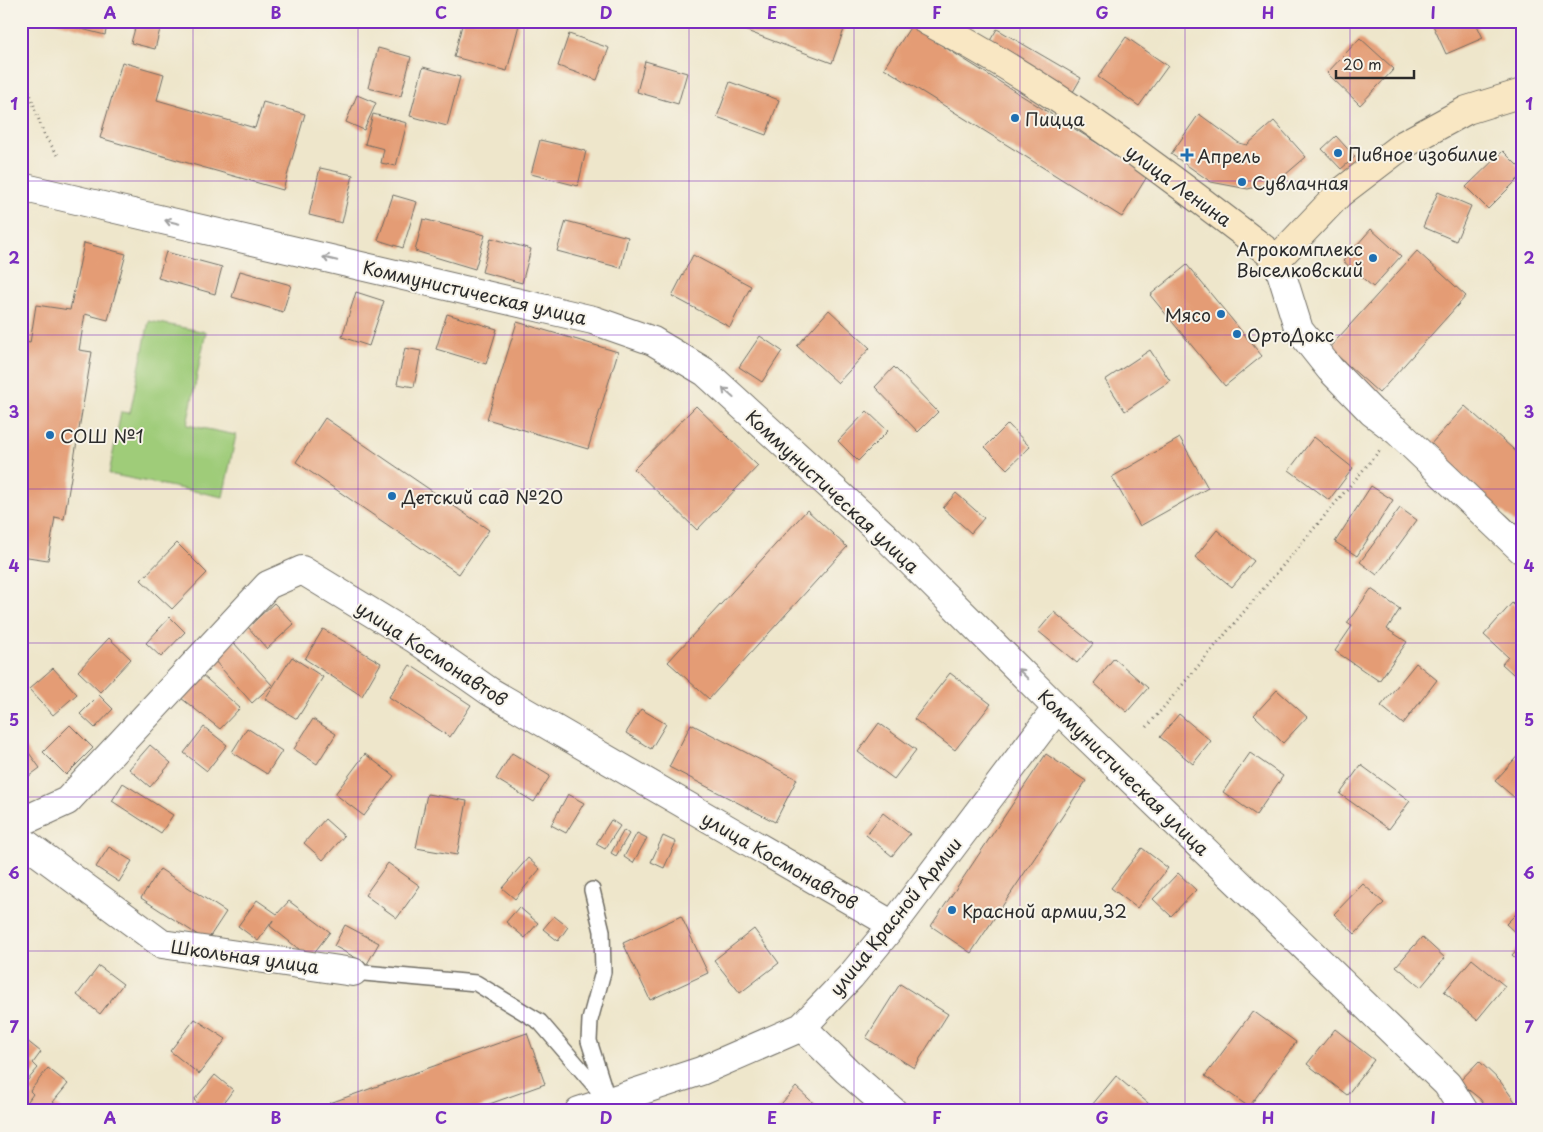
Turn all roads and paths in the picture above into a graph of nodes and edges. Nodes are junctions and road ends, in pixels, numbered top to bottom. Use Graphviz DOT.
graph roads {
  1 [pos="927,21"];
  2 [pos="21,67"];
  3 [pos="1522,93"];
  4 [pos="58,155"];
  5 [pos="21,187"];
  6 [pos="1277,259"];
  7 [pos="1397,431"];
  8 [pos="1522,550"];
  9 [pos="1057,708"];
  10 [pos="1147,728"];
  11 [pos="21,822"];
  12 [pos="21,840"];
  13 [pos="592,890"];
  14 [pos="893,925"];
  15 [pos="354,972"];
  16 [pos="802,1027"];
  17 [pos="608,1101"];
  18 [pos="579,1111"];
  19 [pos="893,1111"];
  20 [pos="1464,1111"];
  1 -- 6 [label="main road, улица Ленина"];
  2 -- 4 [label="path"];
  3 -- 6 [label="main road"];
  9 -- 5 [label="street, Коммунистическая улица, one-way"];
  6 -- 7 [label="street"];
  7 -- 8 [label="street"];
  7 -- 10 [label="path"];
  9 -- 14 [label="street, улица Красной Армии"];
  9 -- 20 [label="street, Коммунистическая улица"];
  11 -- 14 [label="street, улица Космонавтов"];
  12 -- 15 [label="street, Школьная улица"];
  13 -- 17 [label="lane"];
  14 -- 16 [label="street, улица Красной Армии"];
  15 -- 17 [label="lane"];
  16 -- 17 [label="street, улица Красной Армии"];
  16 -- 19 [label="street"];
  17 -- 18 [label="street, улица Красной Армии"];
}
